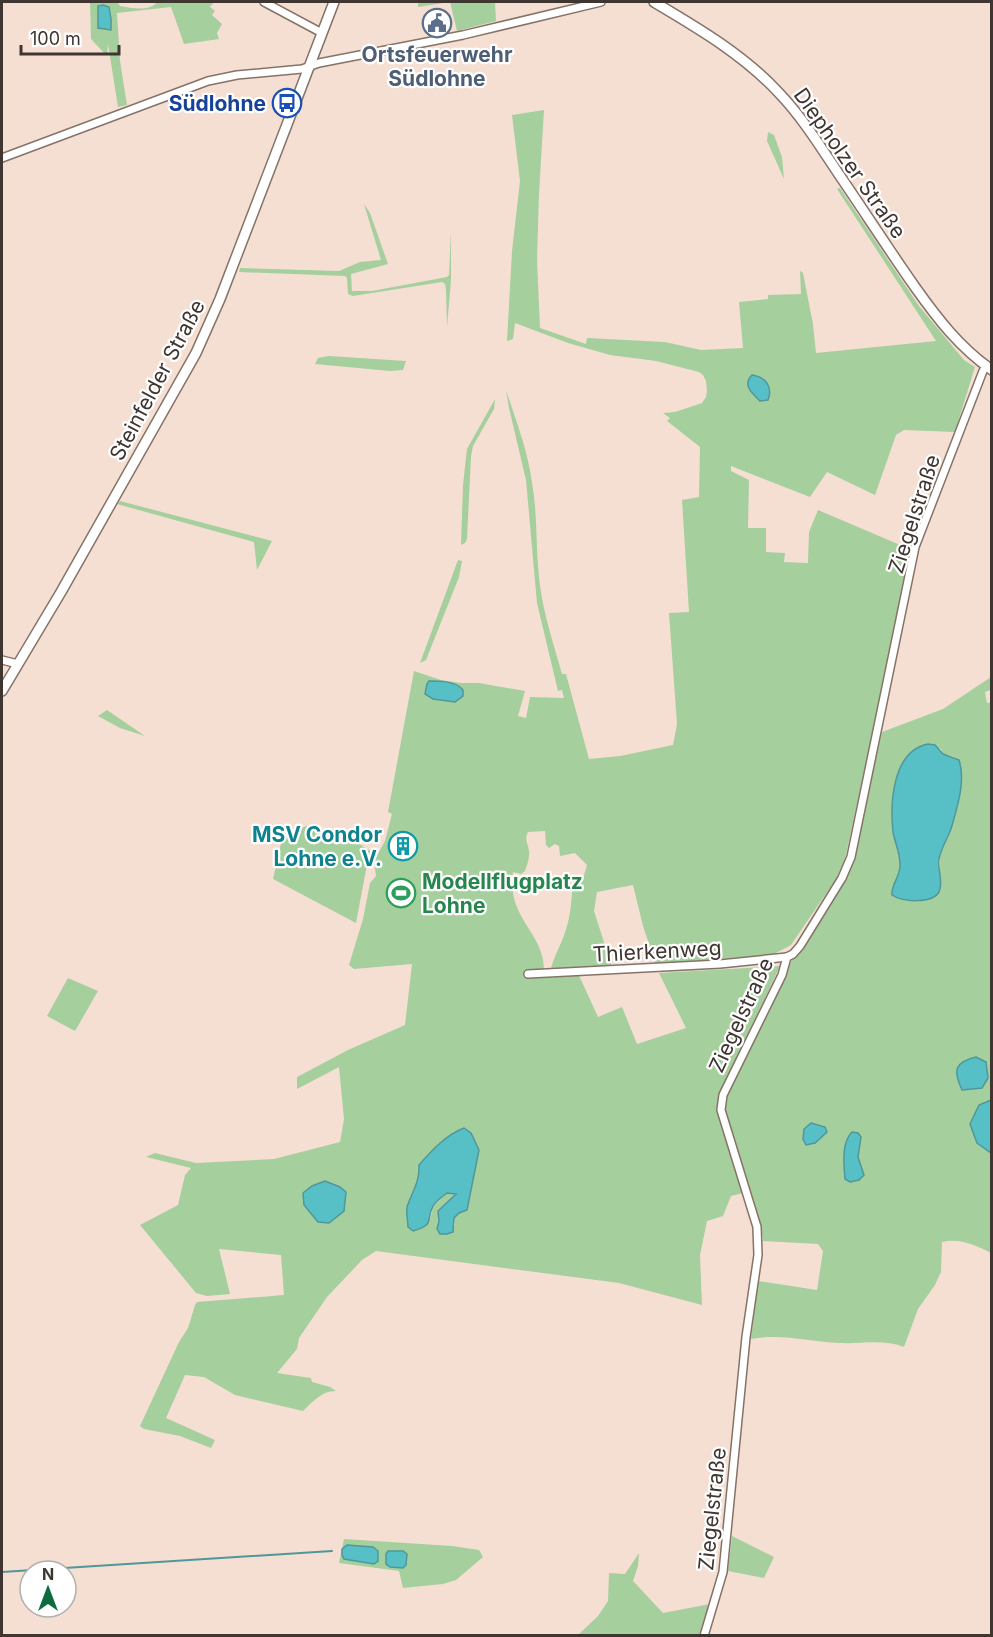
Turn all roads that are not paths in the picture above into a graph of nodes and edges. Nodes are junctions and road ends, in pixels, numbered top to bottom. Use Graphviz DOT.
graph roads {
  1 [pos="264,2"];
  2 [pos="334,2"];
  3 [pos="601,2"];
  4 [pos="654,2"];
  5 [pos="322,33"];
  6 [pos="309,67"];
  7 [pos="2,158"];
  8 [pos="989,368"];
  9 [pos="2,660"];
  10 [pos="18,664"];
  11 [pos="2,691"];
  12 [pos="787,957"];
  13 [pos="528,974"];
  14 [pos="704,1635"];
  1 -- 5 [label="street"];
  2 -- 5 [label="main road, Steinfelder Straße"];
  3 -- 6 [label="street"];
  4 -- 8 [label="main road, Diepholzer Straße"];
  5 -- 6 [label="main road, Steinfelder Straße"];
  6 -- 7 [label="street"];
  6 -- 10 [label="main road, Steinfelder Straße"];
  8 -- 12 [label="street, Ziegelstraße"];
  9 -- 10 [label="street"];
  10 -- 11 [label="main road, Steinfelder Straße"];
  12 -- 13 [label="street, Thierkenweg"];
  12 -- 14 [label="street, Ziegelstraße"];
}
